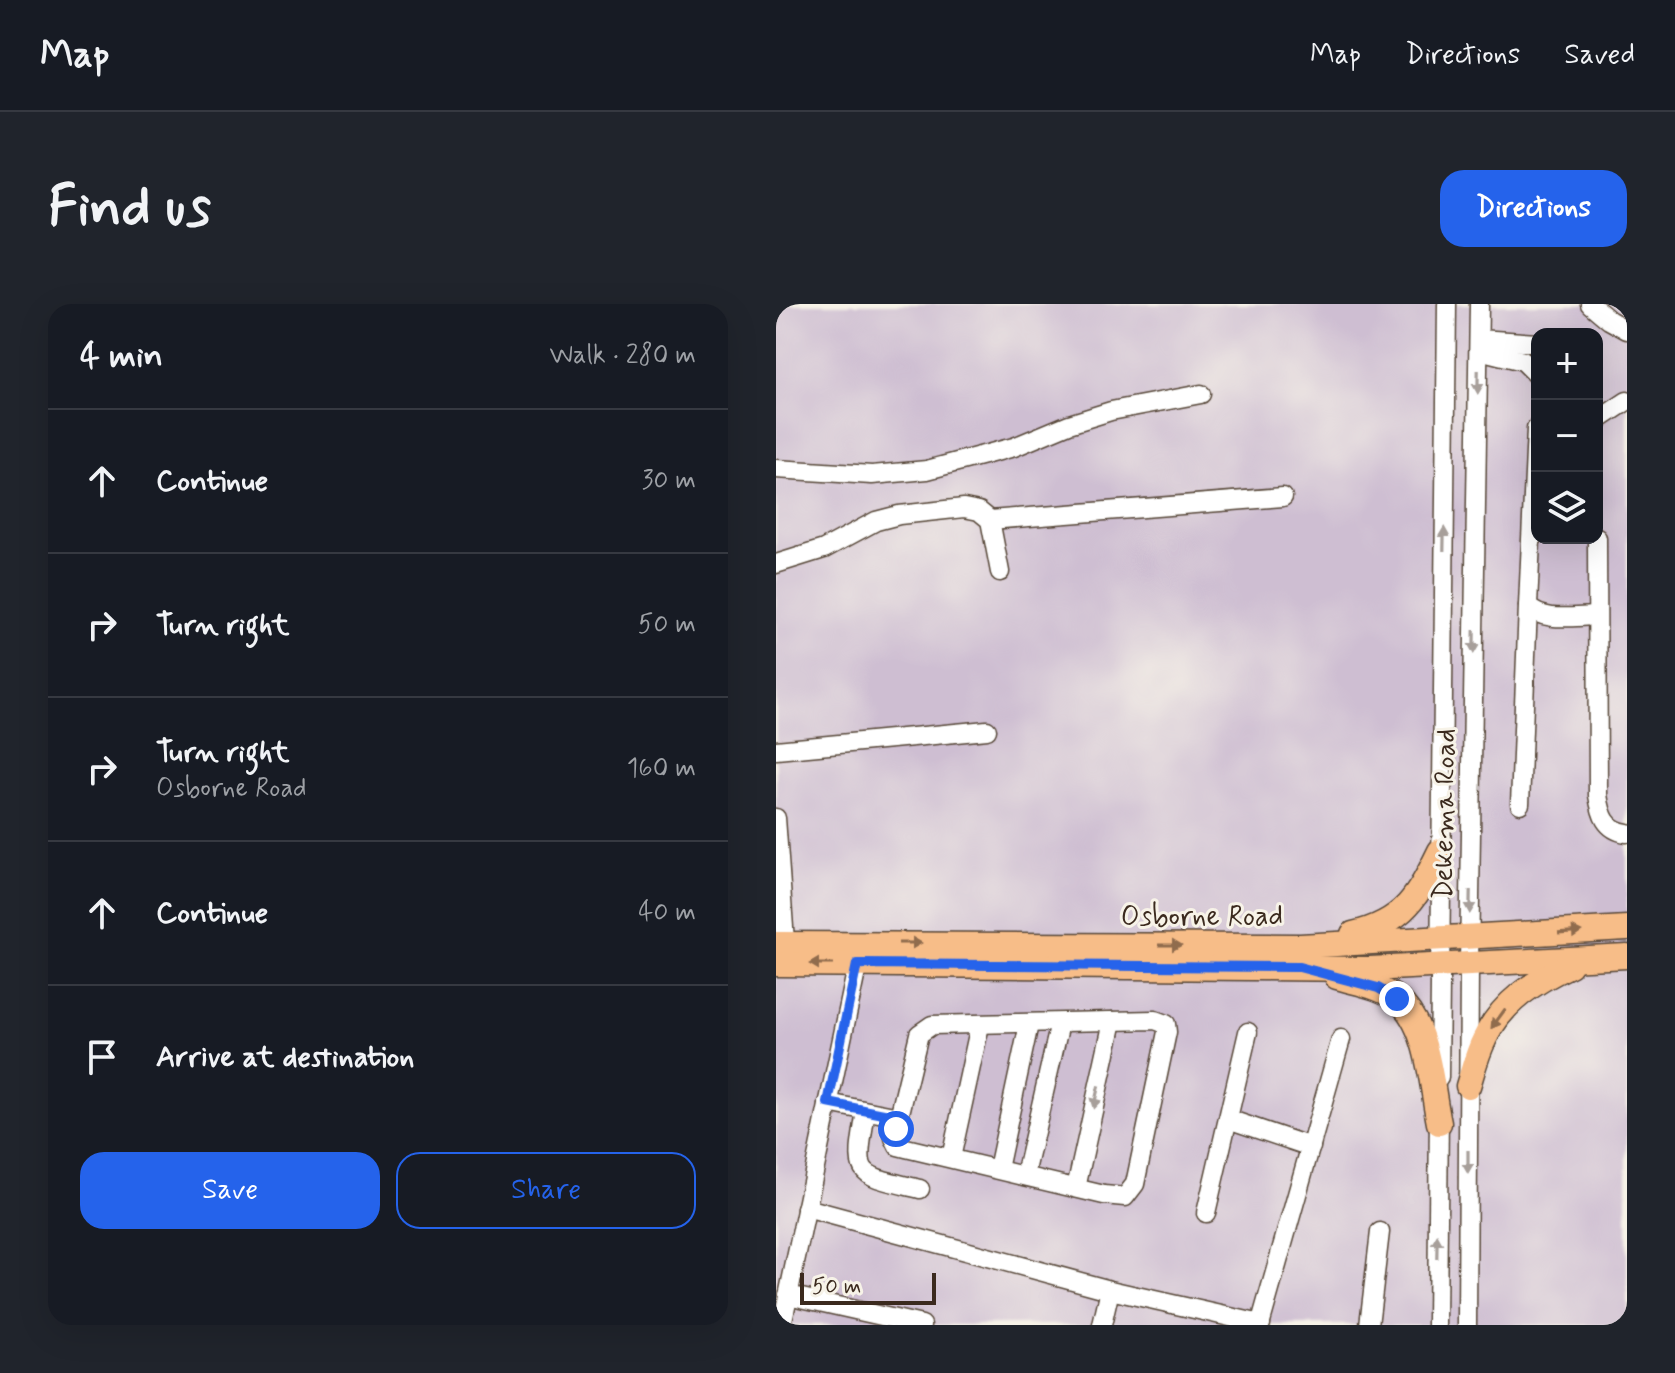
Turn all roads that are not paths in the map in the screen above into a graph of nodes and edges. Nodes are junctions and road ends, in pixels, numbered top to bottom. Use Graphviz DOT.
graph roads {
  1 [pos="1447,304"];
  2 [pos="1479,304"];
  3 [pos="1590,304"];
  4 [pos="1627,330"];
  5 [pos="1531,343"];
  6 [pos="1479,344"];
  7 [pos="1531,369"];
  8 [pos="1201,394"];
  9 [pos="1627,401"];
  10 [pos="1603,417"];
  11 [pos="776,469"];
  12 [pos="1534,472"];
  13 [pos="1283,497"];
  14 [pos="990,520"];
  15 [pos="1597,544"];
  16 [pos="776,564"];
  17 [pos="1000,572"];
  18 [pos="1528,606"];
  19 [pos="1596,616"];
  20 [pos="987,730"];
  21 [pos="776,750"];
  22 [pos="1520,804"];
  23 [pos="776,818"];
  24 [pos="1627,833"];
  25 [pos="1440,851"];
  26 [pos="1627,928"];
  27 [pos="1469,938"];
  28 [pos="1439,940"];
  29 [pos="781,954"];
  30 [pos="860,954"];
  31 [pos="1627,956"];
  32 [pos="1300,957"];
  33 [pos="1583,959"];
  34 [pos="1469,965"];
  35 [pos="1439,967"];
  36 [pos="1113,1021"];
  37 [pos="1060,1023"];
  38 [pos="1029,1024"];
  39 [pos="980,1025"];
  40 [pos="1248,1032"];
  41 [pos="1341,1039"];
  42 [pos="1468,1086"];
  43 [pos="828,1103"];
  44 [pos="866,1111"];
  45 [pos="899,1117"];
  46 [pos="1228,1119"];
  47 [pos="1439,1123"];
  48 [pos="1311,1147"];
  49 [pos="951,1158"];
  50 [pos="998,1169"];
  51 [pos="1025,1175"];
  52 [pos="1076,1188"];
  53 [pos="920,1189"];
  54 [pos="806,1208"];
  55 [pos="1206,1213"];
  56 [pos="1380,1232"];
  57 [pos="1110,1290"];
  58 [pos="788,1295"];
  59 [pos="782,1325"];
  60 [pos="922,1325"];
  61 [pos="1102,1325"];
  62 [pos="1260,1325"];
  63 [pos="1369,1325"];
  64 [pos="1437,1325"];
  65 [pos="1467,1325"];
  25 -- 1 [label="street, Dekema Road, one-way"];
  2 -- 6 [label="street, Dekema Road"];
  3 -- 4 [label="street"];
  5 -- 6 [label="street"];
  6 -- 7 [label="street"];
  6 -- 27 [label="street, Dekema Road, one-way"];
  8 -- 11 [label="street"];
  9 -- 10 [label="street"];
  12 -- 18 [label="street"];
  13 -- 14 [label="street"];
  14 -- 16 [label="street"];
  14 -- 17 [label="street"];
  15 -- 19 [label="street"];
  18 -- 19 [label="street"];
  18 -- 22 [label="street"];
  19 -- 24 [label="street"];
  20 -- 21 [label="street"];
  23 -- 29 [label="street"];
  25 -- 28 [label="street, Dekema Road"];
  25 -- 32 [label="main road"];
  27 -- 26 [label="main road, Osborne Road, one-way"];
  27 -- 28 [label="main road, Osborne Road"];
  27 -- 34 [label="street, Dekema Road"];
  28 -- 32 [label="main road, Osborne Road"];
  28 -- 35 [label="street, Dekema Road"];
  29 -- 30 [label="main road, Osborne Road"];
  30 -- 32 [label="main road, Osborne Road"];
  30 -- 43 [label="street"];
  31 -- 33 [label="main road, Osborne Road"];
  32 -- 35 [label="main road, Osborne Road"];
  32 -- 47 [label="main road"];
  33 -- 34 [label="main road, Osborne Road"];
  33 -- 42 [label="main road, one-way"];
  34 -- 35 [label="main road, Osborne Road"];
  34 -- 42 [label="street, Dekema Road"];
  35 -- 47 [label="street, Dekema Road"];
  36 -- 37 [label="street"];
  36 -- 52 [label="street, one-way"];
  36 -- 52 [label="street"];
  37 -- 38 [label="street"];
  37 -- 51 [label="street"];
  38 -- 39 [label="street"];
  38 -- 50 [label="street"];
  39 -- 45 [label="street"];
  39 -- 49 [label="street"];
  40 -- 46 [label="street"];
  41 -- 48 [label="street"];
  42 -- 65 [label="street, Dekema Road, one-way"];
  43 -- 44 [label="street"];
  43 -- 54 [label="street"];
  44 -- 45 [label="street"];
  44 -- 53 [label="street"];
  45 -- 49 [label="street"];
  46 -- 48 [label="street"];
  46 -- 55 [label="street"];
  64 -- 47 [label="street, Dekema Road, one-way"];
  48 -- 62 [label="street"];
  49 -- 50 [label="street"];
  50 -- 51 [label="street"];
  51 -- 52 [label="street"];
  54 -- 57 [label="street"];
  54 -- 58 [label="street"];
  56 -- 63 [label="street"];
  57 -- 61 [label="street"];
  57 -- 62 [label="street"];
  58 -- 59 [label="street"];
  58 -- 60 [label="street"];
}
